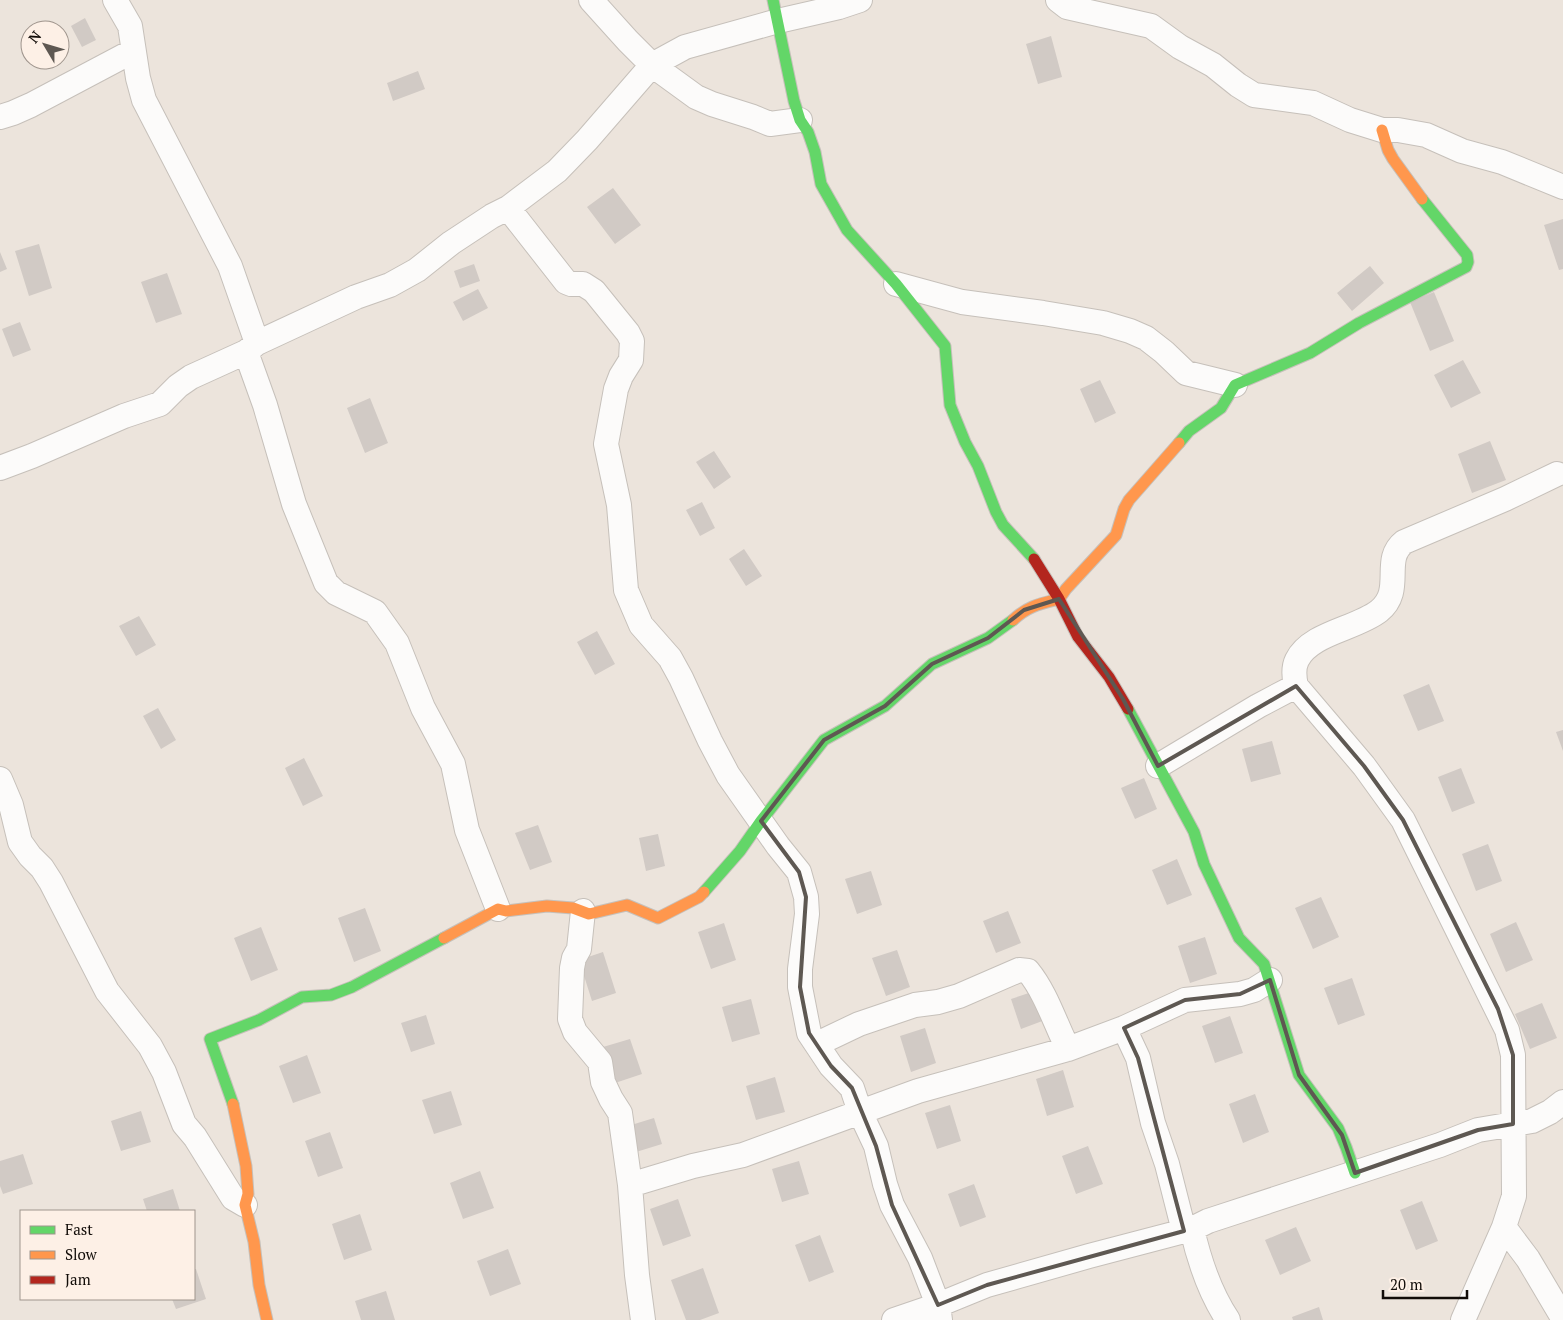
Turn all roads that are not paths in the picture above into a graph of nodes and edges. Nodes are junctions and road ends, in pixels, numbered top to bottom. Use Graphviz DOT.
graph roads {
  1 [pos="116,0"];
  2 [pos="591,0"];
  3 [pos="860,0"];
  4 [pos="1058,0"];
  5 [pos="775,10"];
  6 [pos="133,51"];
  7 [pos="652,65"];
  8 [pos="0,117"];
  9 [pos="800,120"];
  10 [pos="1382,130"];
  11 [pos="1563,187"];
  12 [pos="508,208"];
  13 [pos="896,284"];
  14 [pos="251,348"];
  15 [pos="1235,385"];
  16 [pos="0,468"];
  17 [pos="1561,474"];
  18 [pos="1059,599"];
  19 [pos="1296,686"];
  20 [pos="1158,766"];
  21 [pos="0,779"];
  22 [pos="761,821"];
  23 [pos="498,909"];
  24 [pos="582,911"];
  25 [pos="1270,980"];
  26 [pos="1124,1028"];
  27 [pos="817,1044"];
  28 [pos="1068,1049"];
  29 [pos="1563,1102"];
  30 [pos="860,1112"];
  31 [pos="1513,1124"];
  32 [pos="1355,1173"];
  33 [pos="630,1185"];
  34 [pos="245,1205"];
  35 [pos="1504,1227"];
  36 [pos="1188,1230"];
  37 [pos="939,1312"];
  38 [pos="1563,1318"];
  39 [pos="267,1320"];
  40 [pos="643,1320"];
  41 [pos="894,1320"];
  42 [pos="1228,1320"];
  43 [pos="1463,1320"];
  1 -- 6 [label="street"];
  2 -- 7 [label="street"];
  3 -- 5 [label="street"];
  4 -- 10 [label="street"];
  5 -- 7 [label="street"];
  5 -- 9 [label="street"];
  6 -- 8 [label="street"];
  6 -- 14 [label="street"];
  7 -- 9 [label="street"];
  7 -- 12 [label="street"];
  9 -- 13 [label="street"];
  10 -- 11 [label="street"];
  10 -- 15 [label="street"];
  12 -- 14 [label="street"];
  12 -- 22 [label="street"];
  13 -- 15 [label="street"];
  13 -- 18 [label="street"];
  14 -- 16 [label="street"];
  14 -- 23 [label="street"];
  15 -- 18 [label="street"];
  17 -- 19 [label="street"];
  18 -- 20 [label="street"];
  18 -- 22 [label="street"];
  19 -- 20 [label="street"];
  19 -- 31 [label="street"];
  20 -- 25 [label="street"];
  21 -- 34 [label="street"];
  22 -- 24 [label="street"];
  22 -- 27 [label="street"];
  23 -- 24 [label="street"];
  23 -- 34 [label="street"];
  24 -- 33 [label="street"];
  25 -- 26 [label="street"];
  25 -- 32 [label="street"];
  26 -- 28 [label="street"];
  26 -- 36 [label="street"];
  27 -- 28 [label="street"];
  27 -- 30 [label="street"];
  28 -- 30 [label="street"];
  29 -- 31 [label="street"];
  30 -- 33 [label="street"];
  30 -- 37 [label="street"];
  31 -- 32 [label="street"];
  31 -- 35 [label="street"];
  32 -- 36 [label="street"];
  33 -- 40 [label="street"];
  34 -- 39 [label="street"];
  35 -- 38 [label="street"];
  35 -- 43 [label="street"];
  36 -- 37 [label="street"];
  36 -- 42 [label="street"];
  37 -- 41 [label="street"];
}
